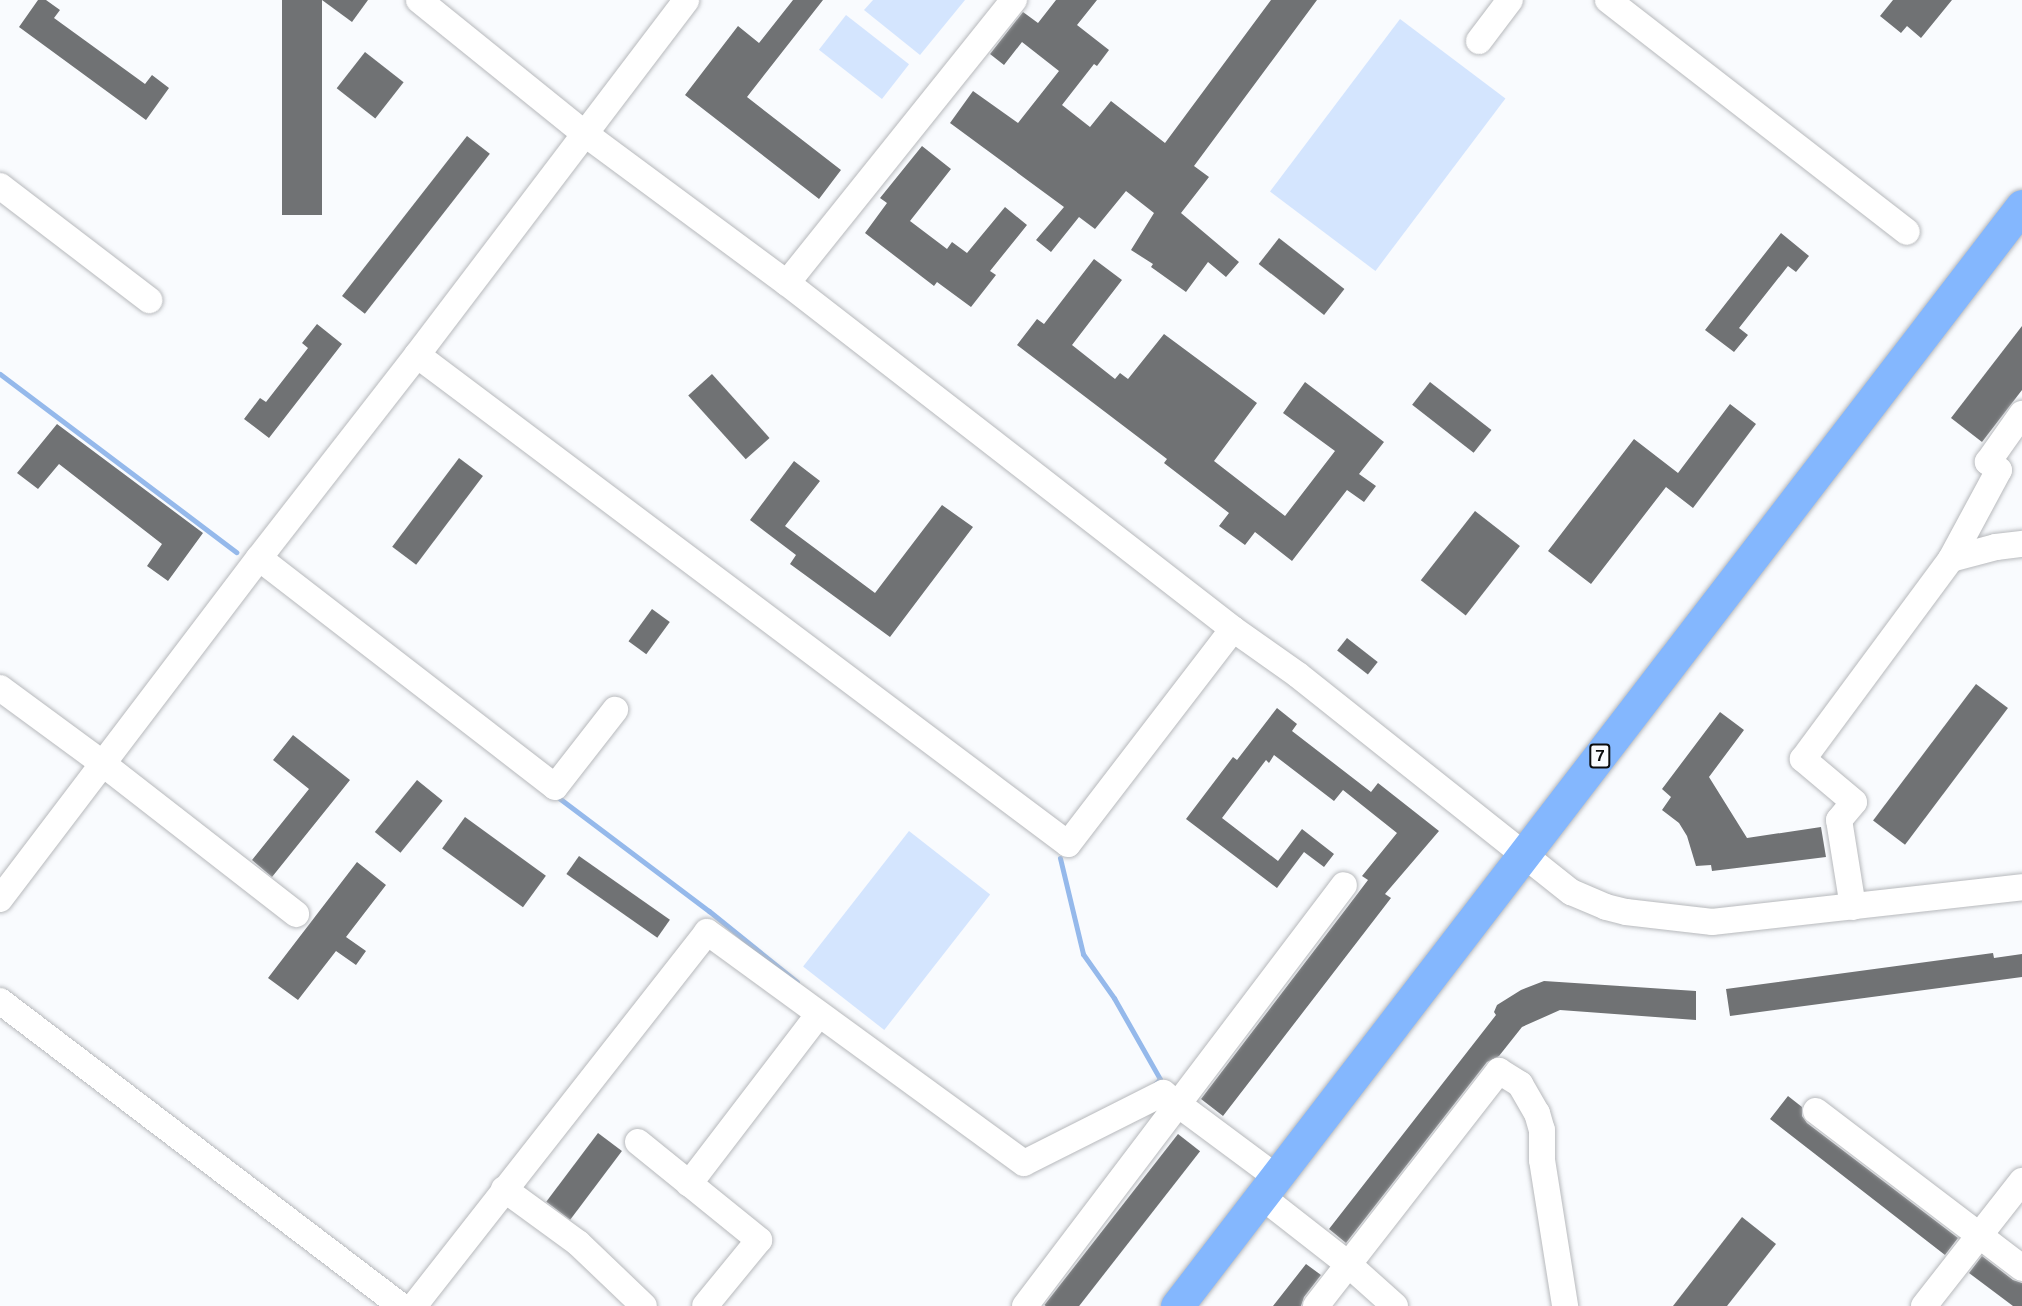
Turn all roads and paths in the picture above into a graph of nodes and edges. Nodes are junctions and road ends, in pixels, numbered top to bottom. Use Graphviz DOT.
graph roads {
  1 [pos="419,0"];
  2 [pos="686,0"];
  3 [pos="1014,0"];
  4 [pos="1510,0"];
  5 [pos="1608,0"];
  6 [pos="1479,41"];
  7 [pos="584,133"];
  8 [pos="0,186"];
  9 [pos="2022,206"];
  10 [pos="1907,232"];
  11 [pos="787,283"];
  12 [pos="148,300"];
  13 [pos="417,355"];
  14 [pos="2022,414"];
  15 [pos="2022,544"];
  16 [pos="259,558"];
  17 [pos="1951,559"];
  18 [pos="1233,629"];
  19 [pos="0,688"];
  20 [pos="615,710"];
  21 [pos="102,763"];
  22 [pos="1523,856"];
  23 [pos="1344,885"];
  24 [pos="2022,887"];
  25 [pos="0,899"];
  26 [pos="1853,907"];
  27 [pos="296,914"];
  28 [pos="0,1001"];
  29 [pos="819,1014"];
  30 [pos="1177,1104"];
  31 [pos="1816,1110"];
  32 [pos="638,1142"];
  33 [pos="2022,1181"];
  34 [pos="689,1184"];
  35 [pos="1269,1186"];
  36 [pos="504,1189"];
  37 [pos="1979,1235"];
  38 [pos="1348,1264"];
  39 [pos="2022,1268"];
  40 [pos="401,1306"];
  41 [pos="414,1306"];
  42 [pos="644,1306"];
  43 [pos="705,1306"];
  44 [pos="1025,1306"];
  45 [pos="1177,1306"];
  46 [pos="1316,1306"];
  47 [pos="1395,1306"];
  48 [pos="1564,1306"];
  49 [pos="1924,1306"];
  1 -- 7 [label="street"];
  2 -- 7 [label="street"];
  3 -- 11 [label="street"];
  4 -- 6 [label="street"];
  5 -- 10 [label="street"];
  7 -- 11 [label="street"];
  7 -- 13 [label="street"];
  8 -- 12 [label="street"];
  9 -- 22 [label="highway, 7"];
  11 -- 18 [label="street"];
  13 -- 16 [label="street"];
  13 -- 18 [label="street"];
  14 -- 17 [label="street"];
  15 -- 17 [label="street"];
  16 -- 20 [label="street"];
  16 -- 21 [label="street"];
  17 -- 26 [label="street"];
  18 -- 22 [label="street"];
  19 -- 21 [label="street"];
  21 -- 25 [label="street"];
  21 -- 27 [label="street"];
  22 -- 26 [label="street"];
  22 -- 35 [label="highway, 7"];
  23 -- 30 [label="street"];
  24 -- 26 [label="street"];
  28 -- 40 [label="street"];
  29 -- 30 [label="street"];
  29 -- 34 [label="street"];
  29 -- 36 [label="street"];
  30 -- 35 [label="street"];
  30 -- 44 [label="street"];
  31 -- 37 [label="street"];
  32 -- 34 [label="street"];
  33 -- 37 [label="street"];
  34 -- 43 [label="street"];
  35 -- 38 [label="street"];
  35 -- 45 [label="highway, 7"];
  36 -- 41 [label="street"];
  36 -- 42 [label="street"];
  37 -- 39 [label="street"];
  37 -- 49 [label="street"];
  38 -- 46 [label="street"];
  38 -- 47 [label="street"];
  38 -- 48 [label="street"];
}
